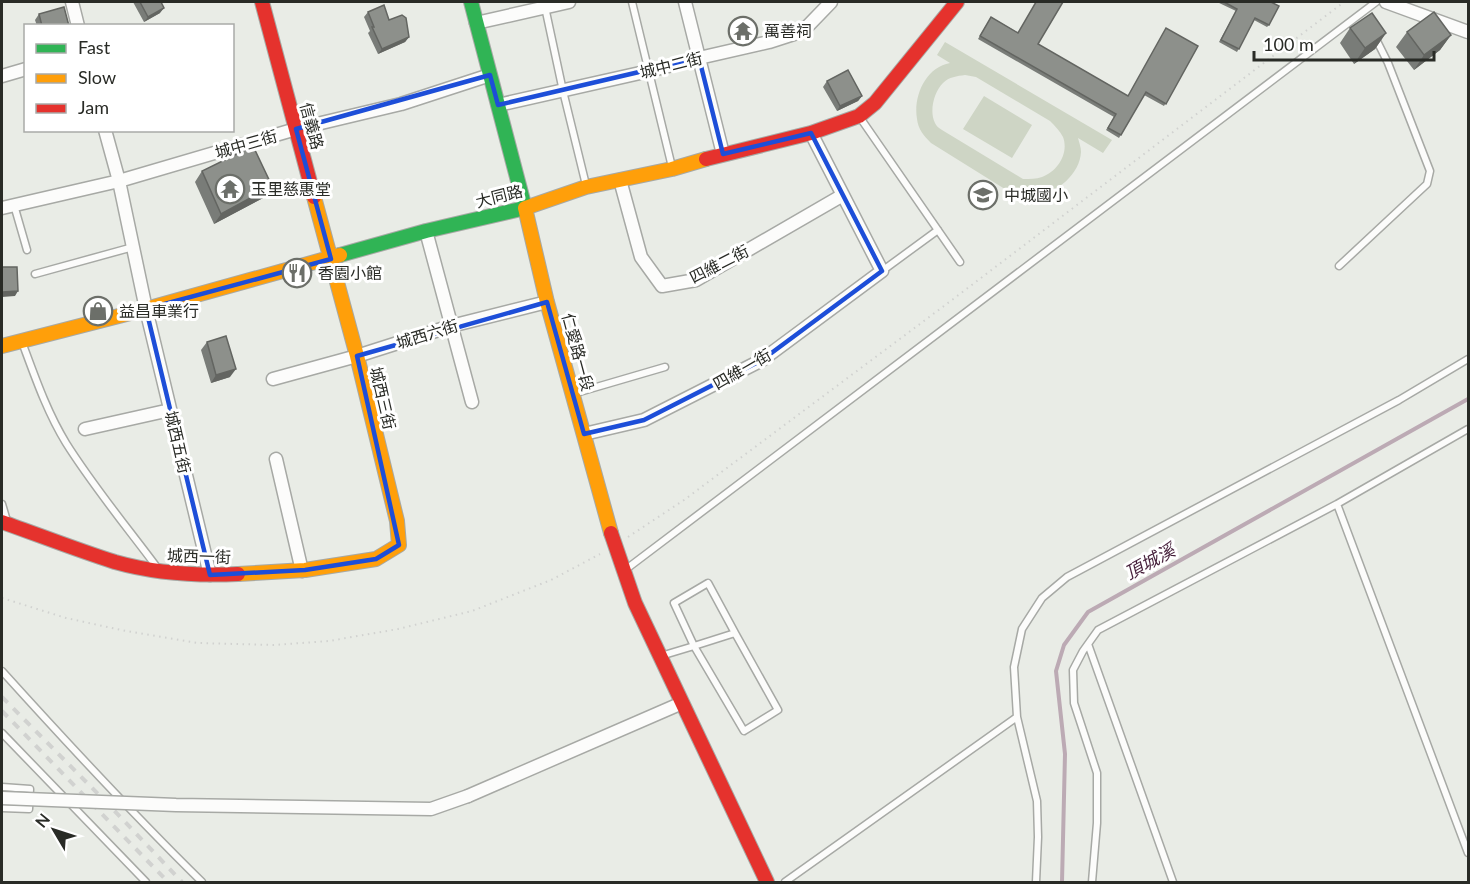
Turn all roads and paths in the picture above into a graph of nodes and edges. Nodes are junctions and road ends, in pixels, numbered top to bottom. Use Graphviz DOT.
graph roads {
  1 [pos="72,2"];
  2 [pos="266,2"];
  3 [pos="471,2"];
  4 [pos="569,2"];
  5 [pos="632,2"];
  6 [pos="685,2"];
  7 [pos="831,2"];
  8 [pos="957,2"];
  9 [pos="1344,2"];
  10 [pos="1377,2"];
  11 [pos="1386,2"];
  12 [pos="545,8"];
  13 [pos="1373,12"];
  14 [pos="476,23"];
  15 [pos="78,24"];
  16 [pos="1468,32"];
  17 [pos="1373,33"];
  18 [pos="699,58"];
  19 [pos="24,70"];
  20 [pos="649,71"];
  21 [pos="2,75"];
  22 [pos="490,75"];
  23 [pos="563,91"];
  24 [pos="498,105"];
  25 [pos="859,116"];
  26 [pos="296,129"];
  27 [pos="106,132"];
  28 [pos="811,134"];
  29 [pos="723,154"];
  30 [pos="672,169"];
  31 [pos="620,180"];
  32 [pos="118,181"];
  33 [pos="586,188"];
  34 [pos="843,195"];
  35 [pos="8,206"];
  36 [pos="525,208"];
  37 [pos="938,230"];
  38 [pos="426,231"];
  39 [pos="133,248"];
  40 [pos="27,250"];
  41 [pos="331,258"];
  42 [pos="960,262"];
  43 [pos="1338,266"];
  44 [pos="882,271"];
  45 [pos="35,274"];
  46 [pos="547,302"];
  47 [pos="146,309"];
  48 [pos="451,326"];
  49 [pos="22,341"];
  50 [pos="2,346"];
  51 [pos="357,356"];
  52 [pos="1468,359"];
  53 [pos="665,367"];
  54 [pos="273,379"];
  55 [pos="572,394"];
  56 [pos="472,402"];
  57 [pos="170,410"];
  58 [pos="85,429"];
  59 [pos="1468,429"];
  60 [pos="584,434"];
  61 [pos="276,459"];
  62 [pos="2,504"];
  63 [pos="1338,504"];
  64 [pos="5,523"];
  65 [pos="399,545"];
  66 [pos="615,546"];
  67 [pos="160,571"];
  68 [pos="302,571"];
  69 [pos="624,571"];
  70 [pos="210,575"];
  71 [pos="2,598"];
  72 [pos="735,633"];
  73 [pos="1088,644"];
  74 [pos="694,646"];
  75 [pos="660,656"];
  76 [pos="2,672"];
  77 [pos="682,703"];
  78 [pos="1017,717"];
  79 [pos="2,733"];
  80 [pos="2,787"];
  81 [pos="2,798"];
  82 [pos="2,808"];
  83 [pos="1468,853"];
  84 [pos="146,882"];
  85 [pos="202,882"];
  86 [pos="767,882"];
  87 [pos="785,882"];
  88 [pos="1036,882"];
  89 [pos="1092,882"];
  90 [pos="1173,882"];
  1 -- 15 [label="street"];
  2 -- 26 [label="street, 信義路"];
  3 -- 14 [label="street, 仁愛路一段"];
  4 -- 12 [label="street"];
  5 -- 20 [label="lane"];
  6 -- 18 [label="street"];
  7 -- 18 [label="street, 城中二街"];
  8 -- 25 [label="street, 大同路"];
  9 -- 66 [label="path"];
  10 -- 13 [label="lane"];
  10 -- 69 [label="lane"];
  11 -- 16 [label="street"];
  12 -- 14 [label="street"];
  12 -- 23 [label="lane"];
  14 -- 22 [label="street, 仁愛路一段"];
  17 -- 43 [label="lane"];
  18 -- 20 [label="street, 城中二街"];
  18 -- 29 [label="street"];
  19 -- 21 [label="street"];
  20 -- 23 [label="street, 城中二街"];
  20 -- 30 [label="lane"];
  22 -- 24 [label="street, 仁愛路一段"];
  22 -- 26 [label="street, 城中三街"];
  23 -- 24 [label="street, 城中二街"];
  23 -- 33 [label="lane"];
  24 -- 36 [label="street, 仁愛路一段"];
  25 -- 28 [label="street, 大同路"];
  25 -- 37 [label="lane"];
  26 -- 32 [label="street, 城中三街"];
  26 -- 41 [label="street, 信義路"];
  27 -- 32 [label="street, 城西五街"];
  28 -- 29 [label="street, 大同路"];
  28 -- 34 [label="street"];
  29 -- 30 [label="street, 大同路"];
  30 -- 31 [label="street, 大同路"];
  31 -- 33 [label="street, 大同路"];
  31 -- 34 [label="street, 四維二街"];
  32 -- 35 [label="street, 城中三街"];
  32 -- 39 [label="street, 城西五街"];
  33 -- 36 [label="street, 大同路"];
  34 -- 44 [label="street"];
  35 -- 40 [label="lane"];
  36 -- 38 [label="street, 大同路"];
  36 -- 46 [label="street, 仁愛路一段"];
  37 -- 42 [label="lane"];
  37 -- 44 [label="lane, 四維一街"];
  38 -- 41 [label="street, 大同路"];
  38 -- 48 [label="street"];
  39 -- 45 [label="lane"];
  39 -- 47 [label="street, 城西五街"];
  41 -- 47 [label="street, 大同路"];
  41 -- 51 [label="street, 城西三街"];
  44 -- 60 [label="street, 四維一街"];
  46 -- 48 [label="street, 城西六街"];
  46 -- 55 [label="street, 仁愛路一段"];
  47 -- 49 [label="street, 大同路"];
  47 -- 57 [label="street, 城西五街"];
  48 -- 51 [label="street, 城西六街"];
  48 -- 56 [label="street"];
  49 -- 50 [label="street, 大同路"];
  49 -- 67 [label="lane"];
  51 -- 54 [label="street, 城西六街"];
  51 -- 65 [label="street, 城西三街"];
  52 -- 78 [label="lane"];
  53 -- 55 [label="lane"];
  55 -- 60 [label="street, 仁愛路一段"];
  57 -- 58 [label="street"];
  57 -- 70 [label="street, 城西五街"];
  59 -- 63 [label="lane"];
  60 -- 66 [label="street, 仁愛路一段"];
  61 -- 68 [label="street"];
  62 -- 64 [label="lane"];
  63 -- 73 [label="lane"];
  63 -- 83 [label="lane"];
  64 -- 67 [label="street, 城西一街"];
  65 -- 68 [label="street, 城西一街"];
  66 -- 69 [label="street, 仁愛路一段"];
  66 -- 71 [label="path"];
  67 -- 70 [label="street, 城西一街"];
  68 -- 70 [label="street, 城西一街"];
  69 -- 75 [label="street, 仁愛路一段"];
  72 -- 74 [label="lane"];
  72 -- 74 [label="lane"];
  72 -- 74 [label="lane"];
  73 -- 89 [label="lane"];
  73 -- 90 [label="lane"];
  74 -- 75 [label="lane"];
  75 -- 77 [label="street, 仁愛路一段"];
  76 -- 85 [label="lane"];
  77 -- 81 [label="street, bridge"];
  77 -- 86 [label="street, 仁愛路一段"];
  78 -- 87 [label="lane"];
  78 -- 88 [label="lane"];
  79 -- 84 [label="lane"];
  80 -- 82 [label="lane"];
}
